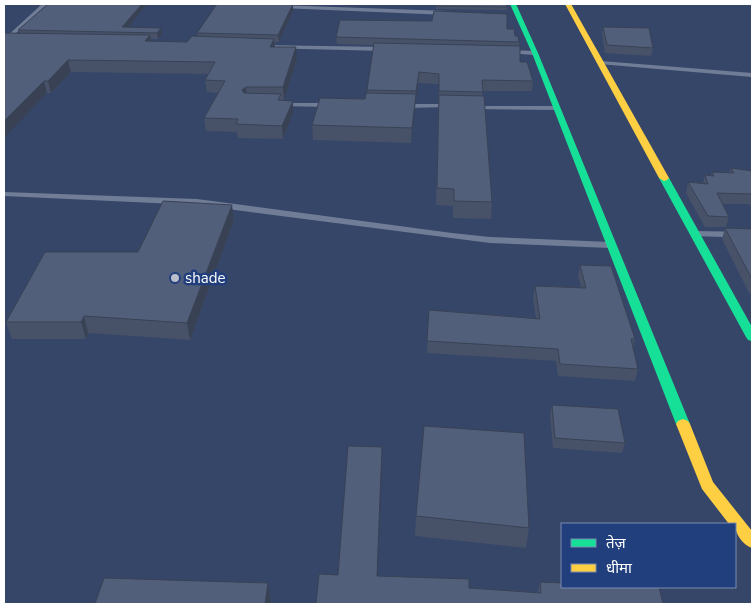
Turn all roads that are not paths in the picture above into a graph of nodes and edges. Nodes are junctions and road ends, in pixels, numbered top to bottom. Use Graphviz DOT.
graph roads {
  1 [pos="45,4"];
  2 [pos="513,4"];
  3 [pos="568,4"];
  4 [pos="273,6"];
  5 [pos="460,13"];
  6 [pos="18,39"];
  7 [pos="5,40"];
  8 [pos="256,45"];
  9 [pos="396,49"];
  10 [pos="496,52"];
  11 [pos="535,53"];
  12 [pos="601,63"];
  13 [pos="752,75"];
  14 [pos="267,104"];
  15 [pos="336,105"];
  16 [pos="395,106"];
  17 [pos="557,108"];
  18 [pos="4,194"];
  19 [pos="696,234"];
  20 [pos="752,236"];
  21 [pos="612,245"];
  22 [pos="752,337"];
  23 [pos="752,542"];
  1 -- 7 [label="lane"];
  2 -- 11 [label="main road"];
  3 -- 12 [label="main road"];
  4 -- 5 [label="lane"];
  6 -- 7 [label="lane"];
  8 -- 9 [label="lane"];
  10 -- 11 [label="lane"];
  11 -- 17 [label="main road"];
  12 -- 13 [label="lane"];
  12 -- 19 [label="main road"];
  14 -- 15 [label="lane"];
  16 -- 17 [label="lane"];
  17 -- 21 [label="main road"];
  18 -- 21 [label="lane"];
  19 -- 20 [label="lane"];
  19 -- 22 [label="main road"];
  21 -- 23 [label="main road"];
}
